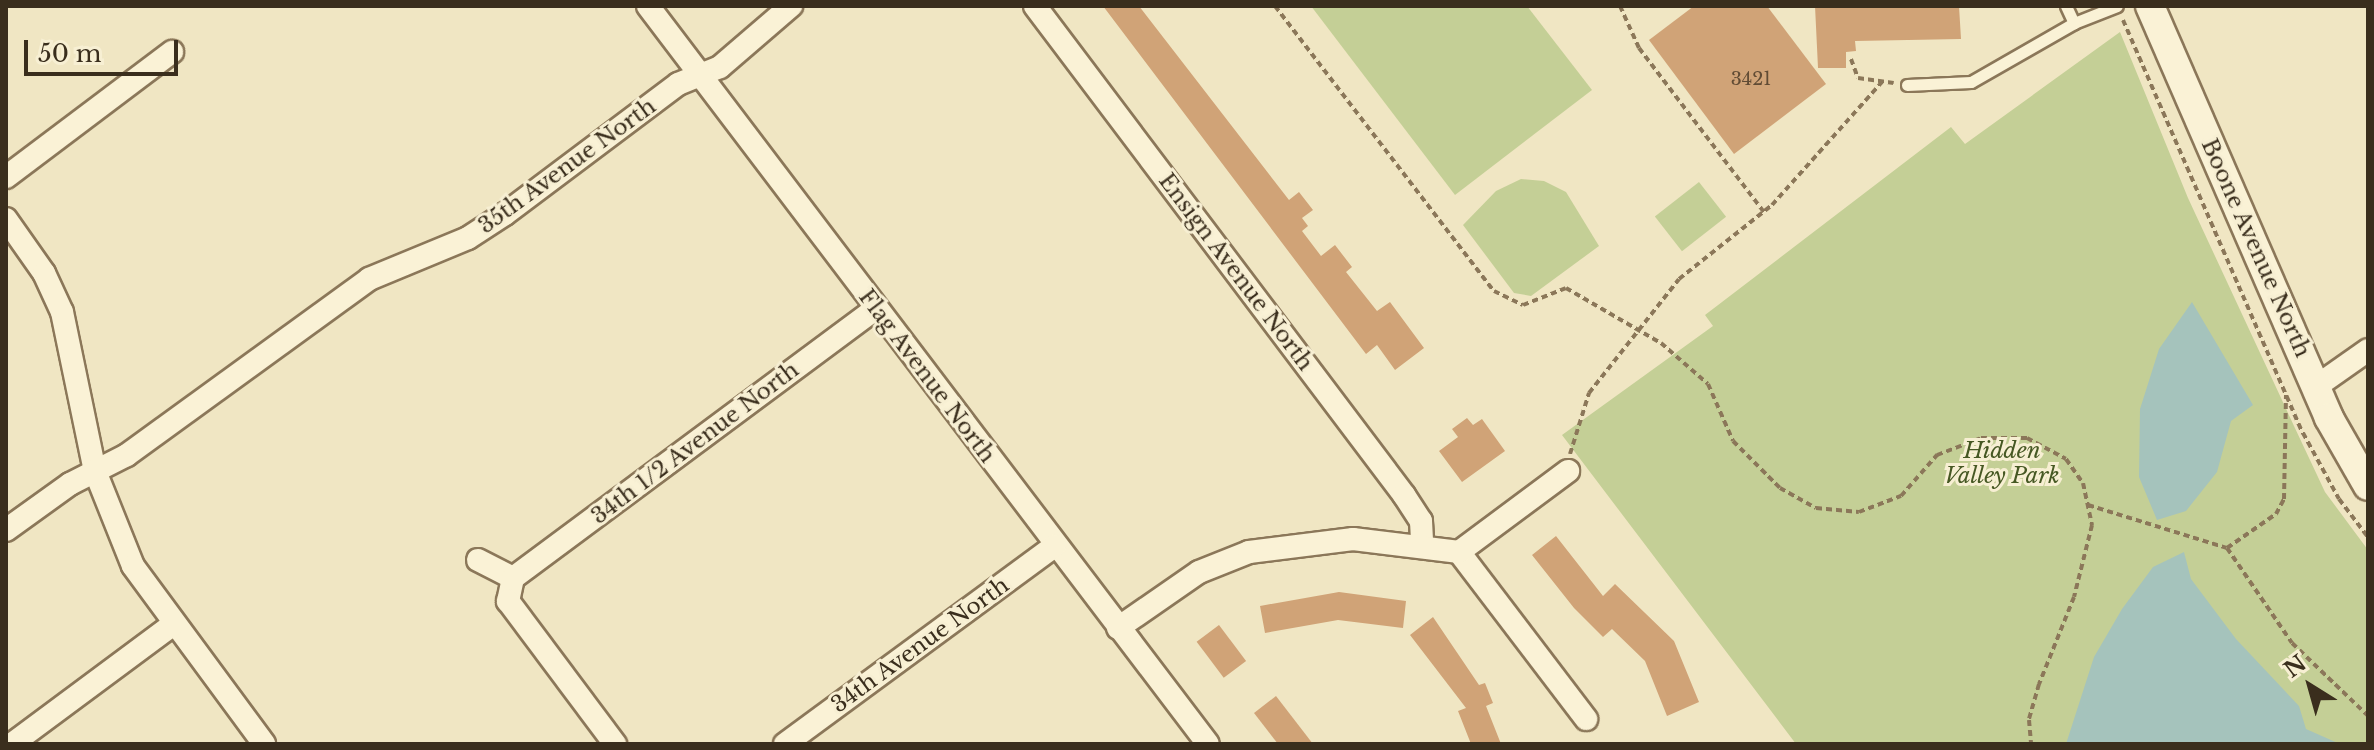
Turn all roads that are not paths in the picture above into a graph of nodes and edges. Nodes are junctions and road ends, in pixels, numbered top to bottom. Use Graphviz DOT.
graph roads {
  1 [pos="648,6"];
  2 [pos="791,6"];
  3 [pos="1035,6"];
  4 [pos="2066,6"];
  5 [pos="2117,6"];
  6 [pos="2150,6"];
  7 [pos="2074,23"];
  8 [pos="172,52"];
  9 [pos="700,74"];
  10 [pos="1907,85"];
  11 [pos="6,177"];
  12 [pos="6,219"];
  13 [pos="876,308"];
  14 [pos="2368,350"];
  15 [pos="2317,386"];
  16 [pos="95,471"];
  17 [pos="1568,471"];
  18 [pos="2368,486"];
  19 [pos="6,530"];
  20 [pos="1422,543"];
  21 [pos="1055,546"];
  22 [pos="1459,552"];
  23 [pos="478,560"];
  24 [pos="513,578"];
  25 [pos="172,625"];
  26 [pos="1118,628"];
  27 [pos="1586,719"];
  28 [pos="12,744"];
  29 [pos="264,744"];
  30 [pos="615,744"];
  31 [pos="785,744"];
  32 [pos="1208,744"];
  1 -- 9 [label="street, Flag Avenue North"];
  2 -- 9 [label="street, 35th Avenue North"];
  3 -- 20 [label="street, Ensign Avenue North"];
  4 -- 7 [label="lane"];
  5 -- 7 [label="lane"];
  6 -- 15 [label="street, Boone Avenue North"];
  7 -- 10 [label="lane"];
  8 -- 11 [label="street"];
  9 -- 13 [label="street, Flag Avenue North"];
  9 -- 16 [label="street, 35th Avenue North"];
  12 -- 16 [label="street"];
  13 -- 21 [label="street, Flag Avenue North"];
  13 -- 24 [label="street, 34th 1/2 Avenue North"];
  14 -- 15 [label="street"];
  15 -- 18 [label="street, Boone Avenue North"];
  16 -- 19 [label="street, 35th Avenue North"];
  16 -- 25 [label="street"];
  17 -- 22 [label="street"];
  20 -- 22 [label="street"];
  20 -- 26 [label="street"];
  21 -- 26 [label="street, Flag Avenue North"];
  21 -- 31 [label="street, 34th Avenue North"];
  22 -- 27 [label="street"];
  23 -- 24 [label="street"];
  24 -- 30 [label="street"];
  25 -- 28 [label="street"];
  25 -- 29 [label="street"];
  26 -- 32 [label="street, Flag Avenue North"];
}
